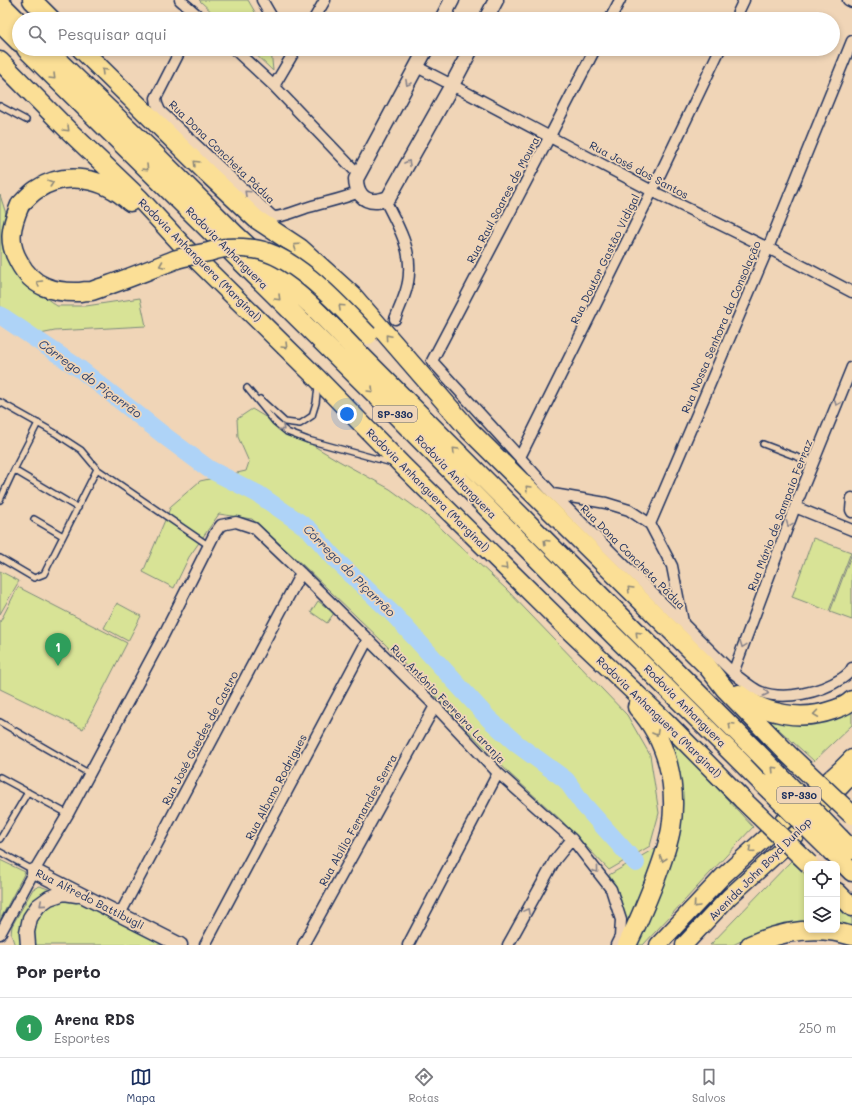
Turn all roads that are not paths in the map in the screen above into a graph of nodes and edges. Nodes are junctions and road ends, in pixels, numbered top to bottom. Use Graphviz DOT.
graph roads {
  1 [pos="32,0"];
  2 [pos="180,0"];
  3 [pos="262,0"];
  4 [pos="325,0"];
  5 [pos="452,0"];
  6 [pos="496,0"];
  7 [pos="620,0"];
  8 [pos="744,0"];
  9 [pos="848,0"];
  10 [pos="852,2"];
  11 [pos="0,3"];
  12 [pos="44,12"];
  13 [pos="193,12"];
  14 [pos="270,12"];
  15 [pos="318,12"];
  16 [pos="446,12"];
  17 [pos="490,12"];
  18 [pos="614,12"];
  19 [pos="738,12"];
  20 [pos="12,15"];
  21 [pos="0,23"];
  22 [pos="12,35"];
  23 [pos="852,41"];
  24 [pos="33,56"];
  25 [pos="53,56"];
  26 [pos="88,56"];
  27 [pos="177,56"];
  28 [pos="242,56"];
  29 [pos="291,56"];
  30 [pos="422,56"];
  31 [pos="467,56"];
  32 [pos="591,56"];
  33 [pos="717,56"];
  34 [pos="0,61"];
  35 [pos="416,67"];
  36 [pos="452,85"];
  37 [pos="274,86"];
  38 [pos="0,106"];
  39 [pos="26,120"];
  40 [pos="550,136"];
  41 [pos="358,174"];
  42 [pos="652,191"];
  43 [pos="358,192"];
  44 [pos="385,200"];
  45 [pos="768,248"];
  46 [pos="187,250"];
  47 [pos="852,292"];
  48 [pos="395,319"];
  49 [pos="432,361"];
  50 [pos="852,367"];
  51 [pos="318,379"];
  52 [pos="0,402"];
  53 [pos="38,423"];
  54 [pos="469,430"];
  55 [pos="763,444"];
  56 [pos="520,457"];
  57 [pos="813,463"];
  58 [pos="403,466"];
  59 [pos="97,469"];
  60 [pos="14,470"];
  61 [pos="553,494"];
  62 [pos="852,498"];
  63 [pos="0,500"];
  64 [pos="796,507"];
  65 [pos="78,508"];
  66 [pos="852,512"];
  67 [pos="34,519"];
  68 [pos="650,524"];
  69 [pos="852,530"];
  70 [pos="64,536"];
  71 [pos="208,545"];
  72 [pos="0,558"];
  73 [pos="301,572"];
  74 [pos="683,622"];
  75 [pos="568,629"];
  76 [pos="368,640"];
  77 [pos="707,666"];
  78 [pos="851,670"];
  79 [pos="733,673"];
  80 [pos="852,700"];
  81 [pos="435,706"];
  82 [pos="0,722"];
  83 [pos="852,758"];
  84 [pos="498,773"];
  85 [pos="90,774"];
  86 [pos="852,775"];
  87 [pos="0,776"];
  88 [pos="28,792"];
  89 [pos="68,814"];
  90 [pos="852,815"];
  91 [pos="0,839"];
  92 [pos="572,839"];
  93 [pos="841,846"];
  94 [pos="0,852"];
  95 [pos="806,861"];
  96 [pos="34,871"];
  97 [pos="852,872"];
  98 [pos="840,895"];
  99 [pos="91,899"];
  100 [pos="852,907"];
  101 [pos="120,914"];
  102 [pos="0,934"];
  103 [pos="852,936"];
  104 [pos="178,944"];
  105 [pos="28,945"];
  106 [pos="205,945"];
  107 [pos="303,945"];
  108 [pos="408,945"];
  109 [pos="508,945"];
  110 [pos="616,945"];
  111 [pos="627,945"];
  112 [pos="658,945"];
  113 [pos="684,945"];
  114 [pos="750,945"];
  1 -- 12 [label="highway"];
  2 -- 13 [label="street"];
  3 -- 14 [label="street"];
  4 -- 15 [label="street"];
  5 -- 16 [label="street"];
  6 -- 17 [label="street"];
  7 -- 18 [label="street"];
  8 -- 19 [label="street"];
  9 -- 10 [label="street"];
  11 -- 20 [label="highway"];
  21 -- 22 [label="highway"];
  23 -- 45 [label="street, Rua Nossa Senhora da Consolação"];
  24 -- 93 [label="highway, Rodovia Anhanguera / SP-330, one-way, bridge"];
  93 -- 25 [label="highway, Rodovia Anhanguera / SP-330, one-way, bridge"];
  54 -- 26 [label="highway, one-way"];
  43 -- 27 [label="street, Rua Dona Concheta Pádua, one-way"];
  28 -- 37 [label="street"];
  29 -- 37 [label="street"];
  30 -- 35 [label="street"];
  31 -- 36 [label="street"];
  32 -- 40 [label="street, Rua Raul Soares de Moura"];
  33 -- 42 [label="street, Rua Doutor Gastão Vidigal"];
  34 -- 46 [label="highway, Rodovia Anhanguera (Marginal), one-way"];
  35 -- 36 [label="street, Rua José dos Santos"];
  35 -- 41 [label="street, one-way"];
  36 -- 40 [label="street, Rua José dos Santos"];
  44 -- 36 [label="street, one-way"];
  37 -- 41 [label="street"];
  38 -- 39 [label="lane"];
  40 -- 42 [label="street, Rua José dos Santos"];
  40 -- 49 [label="street, Rua Raul Soares de Moura"];
  41 -- 43 [label="street"];
  42 -- 45 [label="street, Rua José dos Santos"];
  42 -- 56 [label="street, Rua Doutor Gastão Vidigal"];
  43 -- 44 [label="street"];
  44 -- 48 [label="street"];
  45 -- 47 [label="street, Rua José dos Santos"];
  45 -- 68 [label="street, Rua Nossa Senhora da Consolação"];
  46 -- 51 [label="highway, Rodovia Anhanguera (Marginal), one-way"];
  54 -- 46 [label="highway, one-way, bridge"];
  49 -- 56 [label="street, Rua Dona Concheta Pádua"];
  50 -- 57 [label="street, Rua Mário de Sampaio Ferraz, one-way"];
  51 -- 58 [label="highway, Rodovia Anhanguera (Marginal)"];
  51 -- 58 [label="lane, one-way"];
  52 -- 53 [label="lane"];
  53 -- 59 [label="lane"];
  53 -- 60 [label="lane"];
  77 -- 54 [label="highway, one-way"];
  55 -- 57 [label="lane"];
  56 -- 61 [label="street, Rua Dona Concheta Pádua"];
  57 -- 64 [label="street, Rua Mário de Sampaio Ferraz"];
  58 -- 75 [label="highway, Rodovia Anhanguera (Marginal), one-way"];
  59 -- 65 [label="lane"];
  59 -- 71 [label="lane"];
  60 -- 63 [label="lane"];
  60 -- 65 [label="lane"];
  61 -- 68 [label="street"];
  61 -- 74 [label="street, Rua Dona Concheta Pádua"];
  62 -- 66 [label="street"];
  64 -- 69 [label="street"];
  64 -- 79 [label="street, Rua Mário de Sampaio Ferraz, one-way"];
  65 -- 70 [label="lane"];
  67 -- 70 [label="lane"];
  68 -- 74 [label="street"];
  70 -- 72 [label="lane"];
  71 -- 73 [label="street, Rua Antônio Ferreira Laranja"];
  71 -- 85 [label="street"];
  73 -- 76 [label="street, Rua Antônio Ferreira Laranja"];
  73 -- 101 [label="street, Rua José Guedes de Castro"];
  74 -- 79 [label="street, Rua Dona Concheta Pádua"];
  75 -- 95 [label="highway, Rodovia Anhanguera (Marginal), bridge"];
  75 -- 111 [label="highway, one-way"];
  76 -- 81 [label="street, Rua Antônio Ferreira Laranja"];
  76 -- 106 [label="street, Rua Albano Rodrigues"];
  80 -- 77 [label="highway, one-way"];
  77 -- 90 [label="highway, bridge"];
  79 -- 78 [label="street, Rua Dona Concheta Pádua, one-way"];
  81 -- 84 [label="street, Rua Antônio Ferreira Laranja"];
  81 -- 107 [label="street, Rua Abílio Fernandes Serra"];
  82 -- 85 [label="lane"];
  83 -- 112 [label="main road, Avenida John Boyd Dunlop, one-way"];
  84 -- 92 [label="street, Rua Antônio Ferreira Laranja"];
  84 -- 108 [label="street"];
  85 -- 89 [label="street"];
  86 -- 113 [label="main road, Avenida John Boyd Dunlop"];
  87 -- 88 [label="lane"];
  88 -- 89 [label="lane"];
  88 -- 91 [label="lane"];
  89 -- 96 [label="street"];
  109 -- 92 [label="street, one-way"];
  92 -- 110 [label="street, Rua Antônio Ferreira Laranja, one-way"];
  93 -- 97 [label="highway, Rodovia Anhanguera / SP-330"];
  94 -- 96 [label="lane, Rua Alfredo Battibugli"];
  96 -- 99 [label="street, Rua Alfredo Battibugli"];
  96 -- 102 [label="street"];
  98 -- 100 [label="highway"];
  99 -- 101 [label="street, Rua Alfredo Battibugli"];
  99 -- 105 [label="street, one-way"];
  101 -- 104 [label="street, Rua Alfredo Battibugli"];
  103 -- 114 [label="highway"];
}
